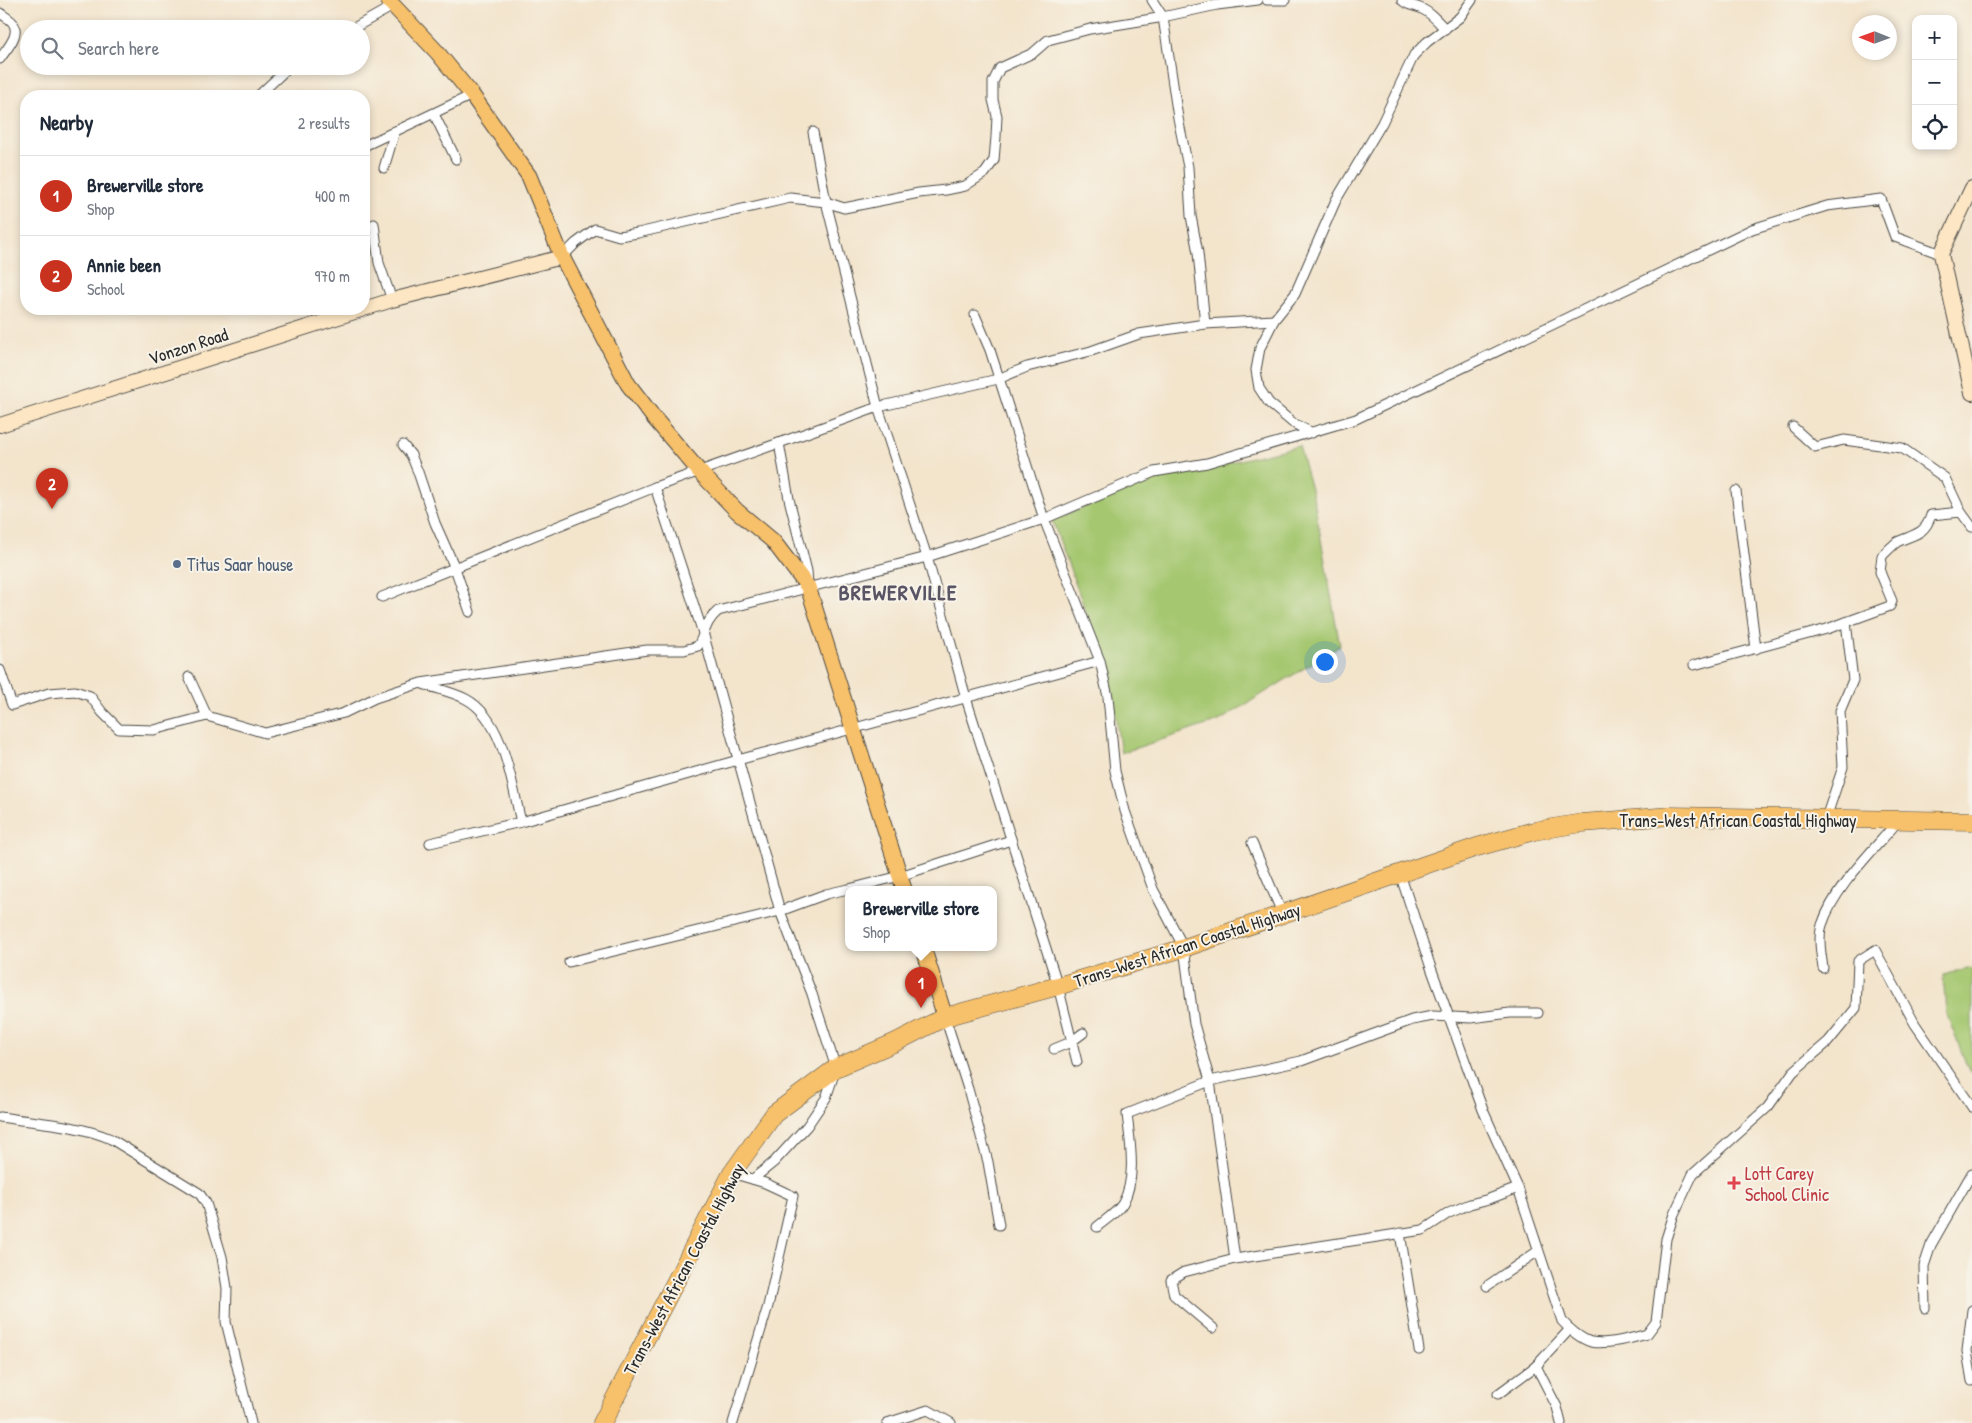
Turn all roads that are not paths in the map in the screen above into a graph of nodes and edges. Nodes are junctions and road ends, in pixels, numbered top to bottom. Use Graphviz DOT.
graph roads {
  1 [pos="1152,0"];
  2 [pos="1258,0"];
  3 [pos="1267,0"];
  4 [pos="1285,0"];
  5 [pos="1402,0"];
  6 [pos="1472,0"];
  7 [pos="391,3"];
  8 [pos="0,13"];
  9 [pos="1163,17"];
  10 [pos="366,20"];
  11 [pos="1445,29"];
  12 [pos="0,58"];
  13 [pos="280,75"];
  14 [pos="264,90"];
  15 [pos="472,95"];
  16 [pos="434,114"];
  17 [pos="395,131"];
  18 [pos="813,132"];
  19 [pos="370,143"];
  20 [pos="456,159"];
  21 [pos="384,168"];
  22 [pos="1972,188"];
  23 [pos="826,202"];
  24 [pos="374,224"];
  25 [pos="1941,254"];
  26 [pos="562,256"];
  27 [pos="392,300"];
  28 [pos="370,307"];
  29 [pos="345,315"];
  30 [pos="975,315"];
  31 [pos="1274,320"];
  32 [pos="1205,324"];
  33 [pos="998,379"];
  34 [pos="1972,394"];
  35 [pos="878,407"];
  36 [pos="0,425"];
  37 [pos="1793,427"];
  38 [pos="1312,433"];
  39 [pos="779,442"];
  40 [pos="403,445"];
  41 [pos="699,470"];
  42 [pos="656,487"];
  43 [pos="1736,491"];
  44 [pos="1961,512"];
  45 [pos="1044,518"];
  46 [pos="1972,527"];
  47 [pos="927,557"];
  48 [pos="455,568"];
  49 [pos="808,586"];
  50 [pos="382,597"];
  51 [pos="470,612"];
  52 [pos="1846,622"];
  53 [pos="704,636"];
  54 [pos="1756,650"];
  55 [pos="1100,661"];
  56 [pos="1694,665"];
  57 [pos="0,670"];
  58 [pos="189,677"];
  59 [pos="420,684"];
  60 [pos="966,698"];
  61 [pos="207,716"];
  62 [pos="853,729"];
  63 [pos="738,760"];
  64 [pos="1826,818"];
  65 [pos="1900,820"];
  66 [pos="1972,821"];
  67 [pos="521,822"];
  68 [pos="1011,840"];
  69 [pos="430,843"];
  70 [pos="1252,843"];
  71 [pos="1400,874"];
  72 [pos="902,882"];
  73 [pos="872,886"];
  74 [pos="845,890"];
  75 [pos="780,911"];
  76 [pos="1283,914"];
  77 [pos="1184,948"];
  78 [pos="924,951"];
  79 [pos="569,962"];
  80 [pos="1823,968"];
  81 [pos="1058,986"];
  82 [pos="1538,1013"];
  83 [pos="945,1016"];
  84 [pos="1449,1017"];
  85 [pos="1083,1033"];
  86 [pos="1072,1042"];
  87 [pos="1054,1050"];
  88 [pos="1077,1062"];
  89 [pos="836,1068"];
  90 [pos="1210,1081"];
  91 [pos="1972,1107"];
  92 [pos="0,1117"];
  93 [pos="732,1173"];
  94 [pos="1972,1173"];
  95 [pos="753,1179"];
  96 [pos="1518,1188"];
  97 [pos="999,1226"];
  98 [pos="1097,1227"];
  99 [pos="1400,1233"];
  100 [pos="1538,1251"];
  101 [pos="1235,1259"];
  102 [pos="1487,1286"];
  103 [pos="1925,1308"];
  104 [pos="1972,1310"];
  105 [pos="1213,1328"];
  106 [pos="1570,1329"];
  107 [pos="1419,1350"];
  108 [pos="1536,1366"];
  109 [pos="1972,1381"];
  110 [pos="1498,1394"];
  111 [pos="251,1423"];
  112 [pos="602,1423"];
  113 [pos="732,1423"];
  114 [pos="887,1423"];
  115 [pos="951,1423"];
  116 [pos="1561,1423"];
  1 -- 9 [label="street"];
  2 -- 9 [label="street"];
  3 -- 4 [label="street"];
  5 -- 11 [label="street"];
  6 -- 11 [label="street"];
  7 -- 10 [label="street"];
  7 -- 15 [label="main road"];
  8 -- 12 [label="street"];
  9 -- 23 [label="street"];
  9 -- 32 [label="street"];
  11 -- 31 [label="street"];
  13 -- 14 [label="street"];
  15 -- 16 [label="street"];
  15 -- 26 [label="main road"];
  16 -- 17 [label="street"];
  16 -- 20 [label="street"];
  17 -- 19 [label="street"];
  17 -- 21 [label="street"];
  18 -- 23 [label="street"];
  22 -- 25 [label="street"];
  23 -- 26 [label="street"];
  23 -- 35 [label="street"];
  24 -- 27 [label="street"];
  25 -- 34 [label="street"];
  25 -- 38 [label="street"];
  26 -- 27 [label="street, Vonzon Road"];
  26 -- 41 [label="main road"];
  27 -- 28 [label="street, Vonzon Road"];
  29 -- 36 [label="street, Vonzon Road"];
  30 -- 33 [label="street"];
  31 -- 32 [label="street"];
  31 -- 38 [label="street"];
  32 -- 33 [label="street"];
  33 -- 35 [label="street"];
  33 -- 45 [label="street"];
  35 -- 39 [label="street"];
  35 -- 47 [label="street"];
  37 -- 44 [label="street"];
  38 -- 45 [label="street"];
  39 -- 41 [label="street"];
  39 -- 49 [label="street"];
  40 -- 48 [label="street"];
  41 -- 42 [label="street"];
  41 -- 49 [label="main road"];
  42 -- 48 [label="street"];
  42 -- 53 [label="street"];
  43 -- 54 [label="street"];
  44 -- 46 [label="street"];
  44 -- 52 [label="street"];
  45 -- 47 [label="street"];
  45 -- 55 [label="street"];
  47 -- 49 [label="street"];
  47 -- 60 [label="street"];
  48 -- 50 [label="street"];
  48 -- 51 [label="street"];
  49 -- 53 [label="street"];
  49 -- 62 [label="main road"];
  52 -- 54 [label="street"];
  52 -- 64 [label="street"];
  53 -- 59 [label="street"];
  53 -- 63 [label="street"];
  54 -- 56 [label="street"];
  55 -- 60 [label="street"];
  55 -- 77 [label="street"];
  57 -- 61 [label="street"];
  58 -- 61 [label="street"];
  59 -- 61 [label="street"];
  59 -- 67 [label="street"];
  60 -- 62 [label="street"];
  60 -- 68 [label="street"];
  62 -- 63 [label="street"];
  62 -- 72 [label="main road"];
  63 -- 67 [label="street"];
  63 -- 75 [label="street"];
  64 -- 65 [label="highway, Trans-West African Coastal Highway"];
  64 -- 71 [label="highway, Trans-West African Coastal Highway"];
  65 -- 66 [label="highway, Trans-West African Coastal Highway"];
  65 -- 80 [label="street"];
  67 -- 69 [label="street"];
  68 -- 72 [label="street"];
  68 -- 81 [label="street"];
  70 -- 76 [label="street"];
  71 -- 76 [label="highway, Trans-West African Coastal Highway"];
  71 -- 84 [label="street"];
  72 -- 73 [label="street"];
  74 -- 75 [label="street"];
  75 -- 79 [label="street"];
  75 -- 89 [label="street"];
  76 -- 77 [label="highway, Trans-West African Coastal Highway"];
  77 -- 81 [label="highway, Trans-West African Coastal Highway"];
  77 -- 90 [label="street"];
  78 -- 83 [label="main road"];
  81 -- 83 [label="highway, Trans-West African Coastal Highway"];
  81 -- 86 [label="street"];
  82 -- 84 [label="street"];
  83 -- 89 [label="highway, Trans-West African Coastal Highway"];
  83 -- 97 [label="street"];
  84 -- 90 [label="street"];
  84 -- 96 [label="street"];
  85 -- 86 [label="street"];
  86 -- 87 [label="street"];
  86 -- 88 [label="street"];
  89 -- 93 [label="highway, Trans-West African Coastal Highway"];
  89 -- 95 [label="street"];
  90 -- 98 [label="street"];
  90 -- 101 [label="street"];
  91 -- 106 [label="street"];
  92 -- 111 [label="street"];
  93 -- 95 [label="street"];
  93 -- 112 [label="highway, Trans-West African Coastal Highway"];
  94 -- 103 [label="street"];
  95 -- 113 [label="street"];
  96 -- 99 [label="street"];
  96 -- 100 [label="street"];
  99 -- 101 [label="street"];
  99 -- 107 [label="street"];
  100 -- 102 [label="street"];
  100 -- 106 [label="street"];
  101 -- 105 [label="street"];
  104 -- 109 [label="street"];
  106 -- 108 [label="street"];
  108 -- 110 [label="street"];
  108 -- 116 [label="street"];
  114 -- 115 [label="street"];
}
